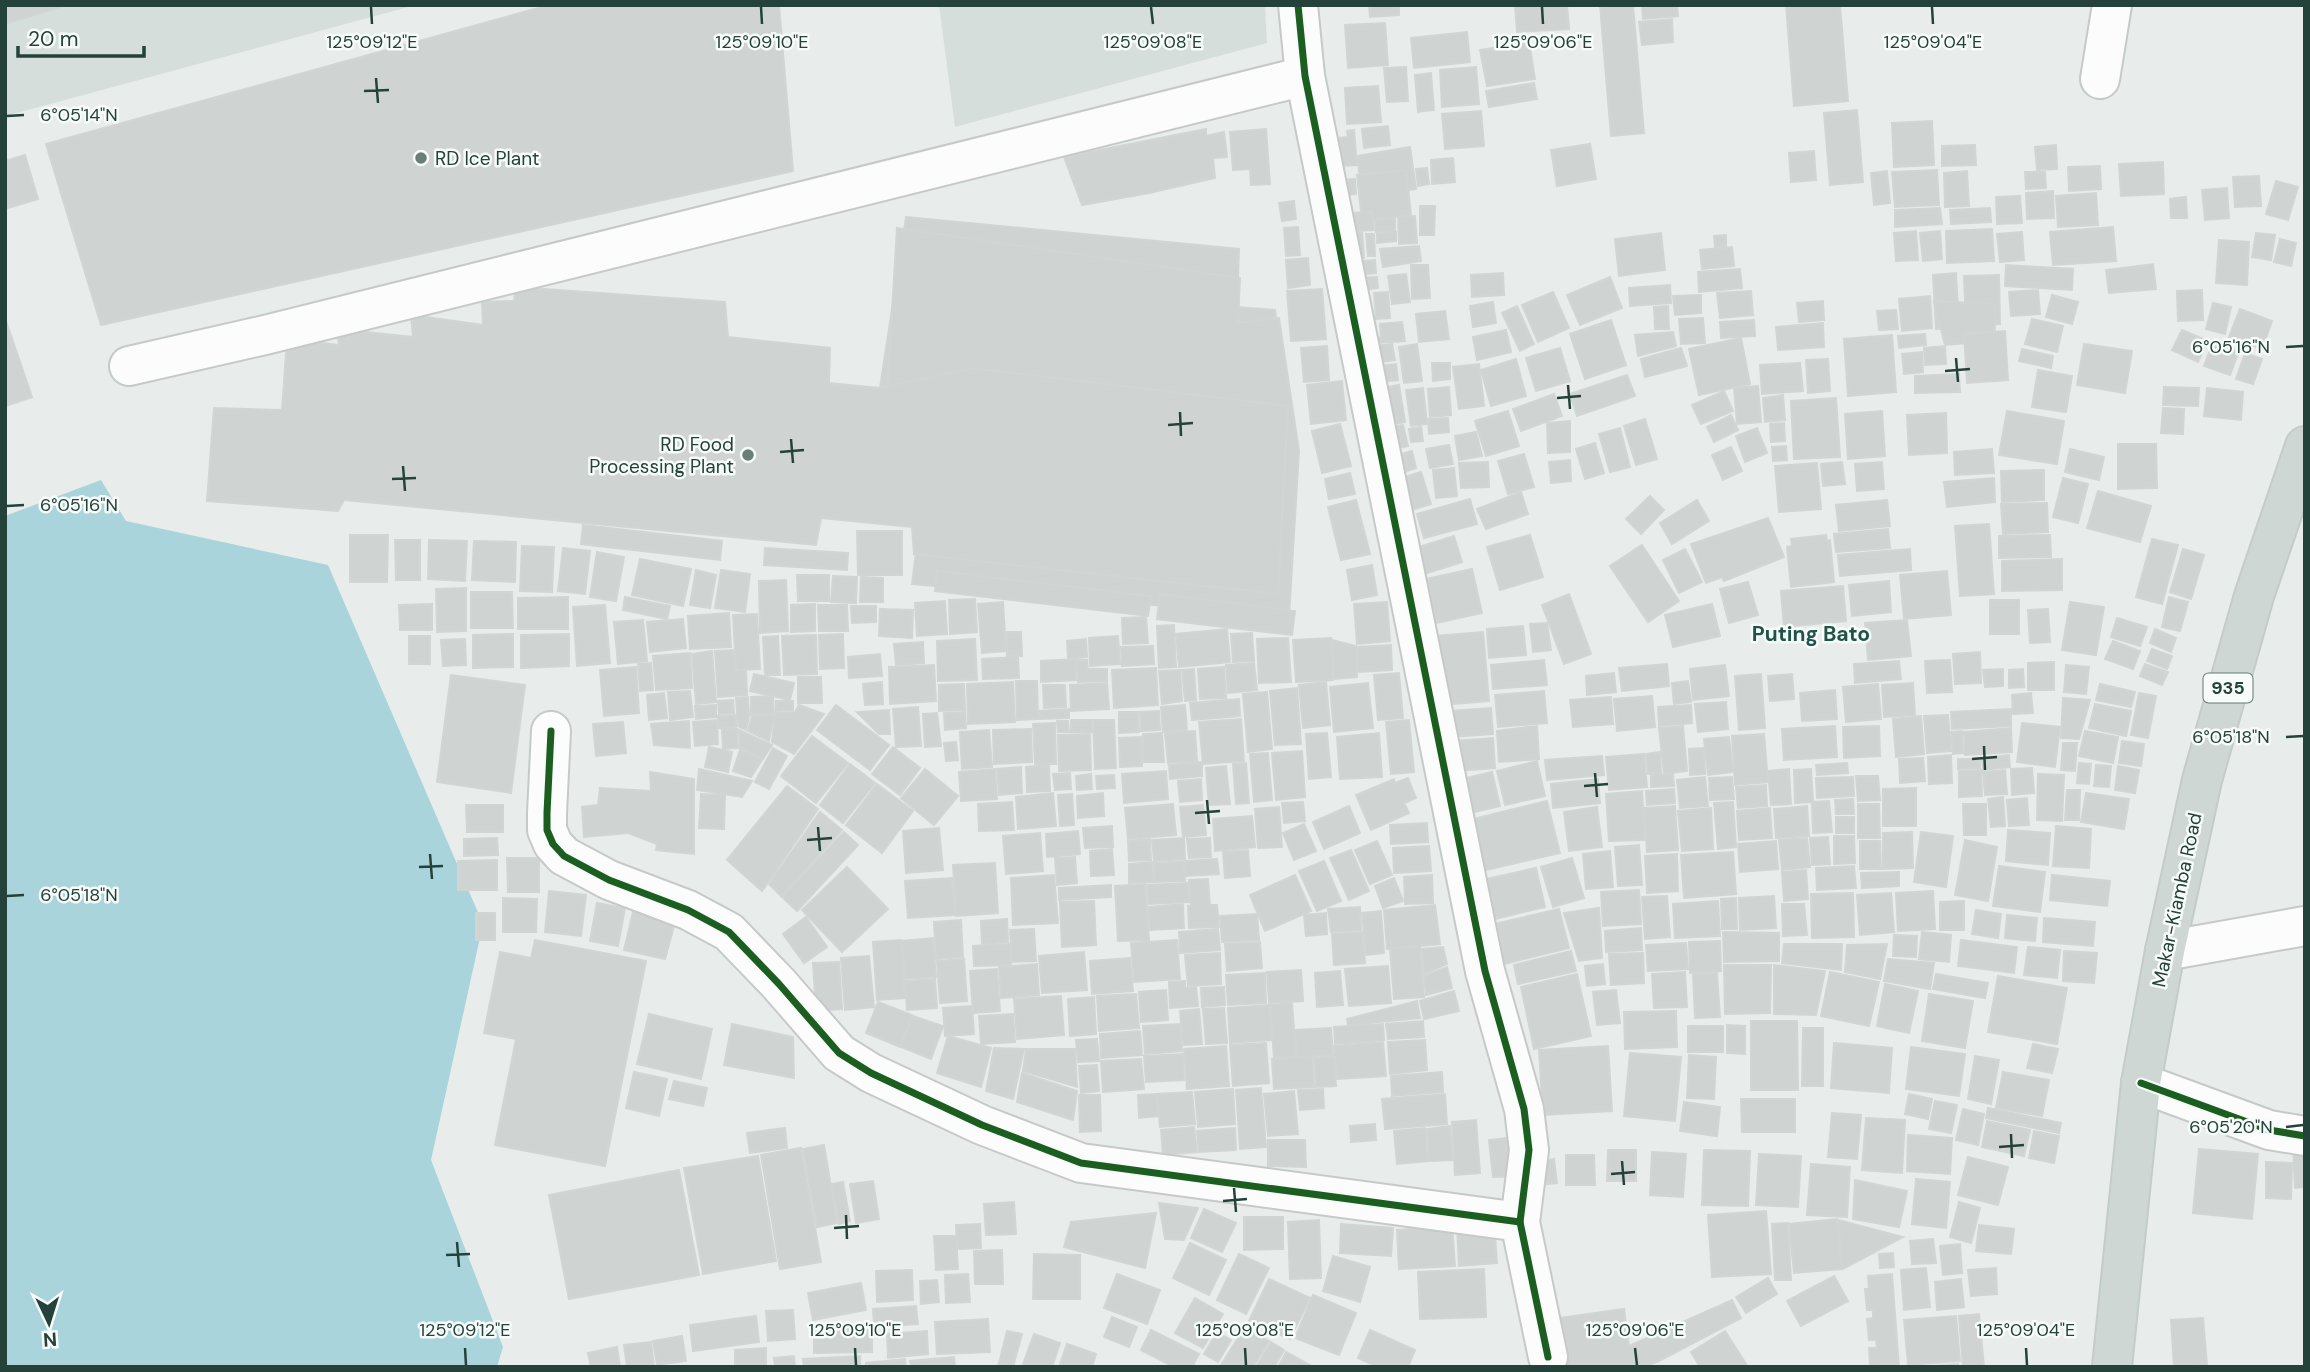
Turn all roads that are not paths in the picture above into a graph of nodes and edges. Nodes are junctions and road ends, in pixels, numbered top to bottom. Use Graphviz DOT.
graph roads {
  1 [pos="1298,5"];
  2 [pos="2112,5"];
  3 [pos="1305,76"];
  4 [pos="2100,79"];
  5 [pos="129,366"];
  6 [pos="2305,446"];
  7 [pos="551,731"];
  8 [pos="2305,926"];
  9 [pos="2165,951"];
  10 [pos="2141,1083"];
  11 [pos="2305,1136"];
  12 [pos="1520,1222"];
  13 [pos="1548,1357"];
  14 [pos="2112,1367"];
  1 -- 3 [label="street"];
  2 -- 4 [label="street"];
  3 -- 5 [label="street"];
  3 -- 12 [label="street"];
  6 -- 9 [label="main road, Makar-Kiamba Road / 935"];
  7 -- 12 [label="street"];
  8 -- 9 [label="street"];
  9 -- 10 [label="main road, Makar-Kiamba Road / 935"];
  10 -- 11 [label="street"];
  10 -- 14 [label="main road, Makar-Kiamba Road / 935"];
  12 -- 13 [label="street"];
}
